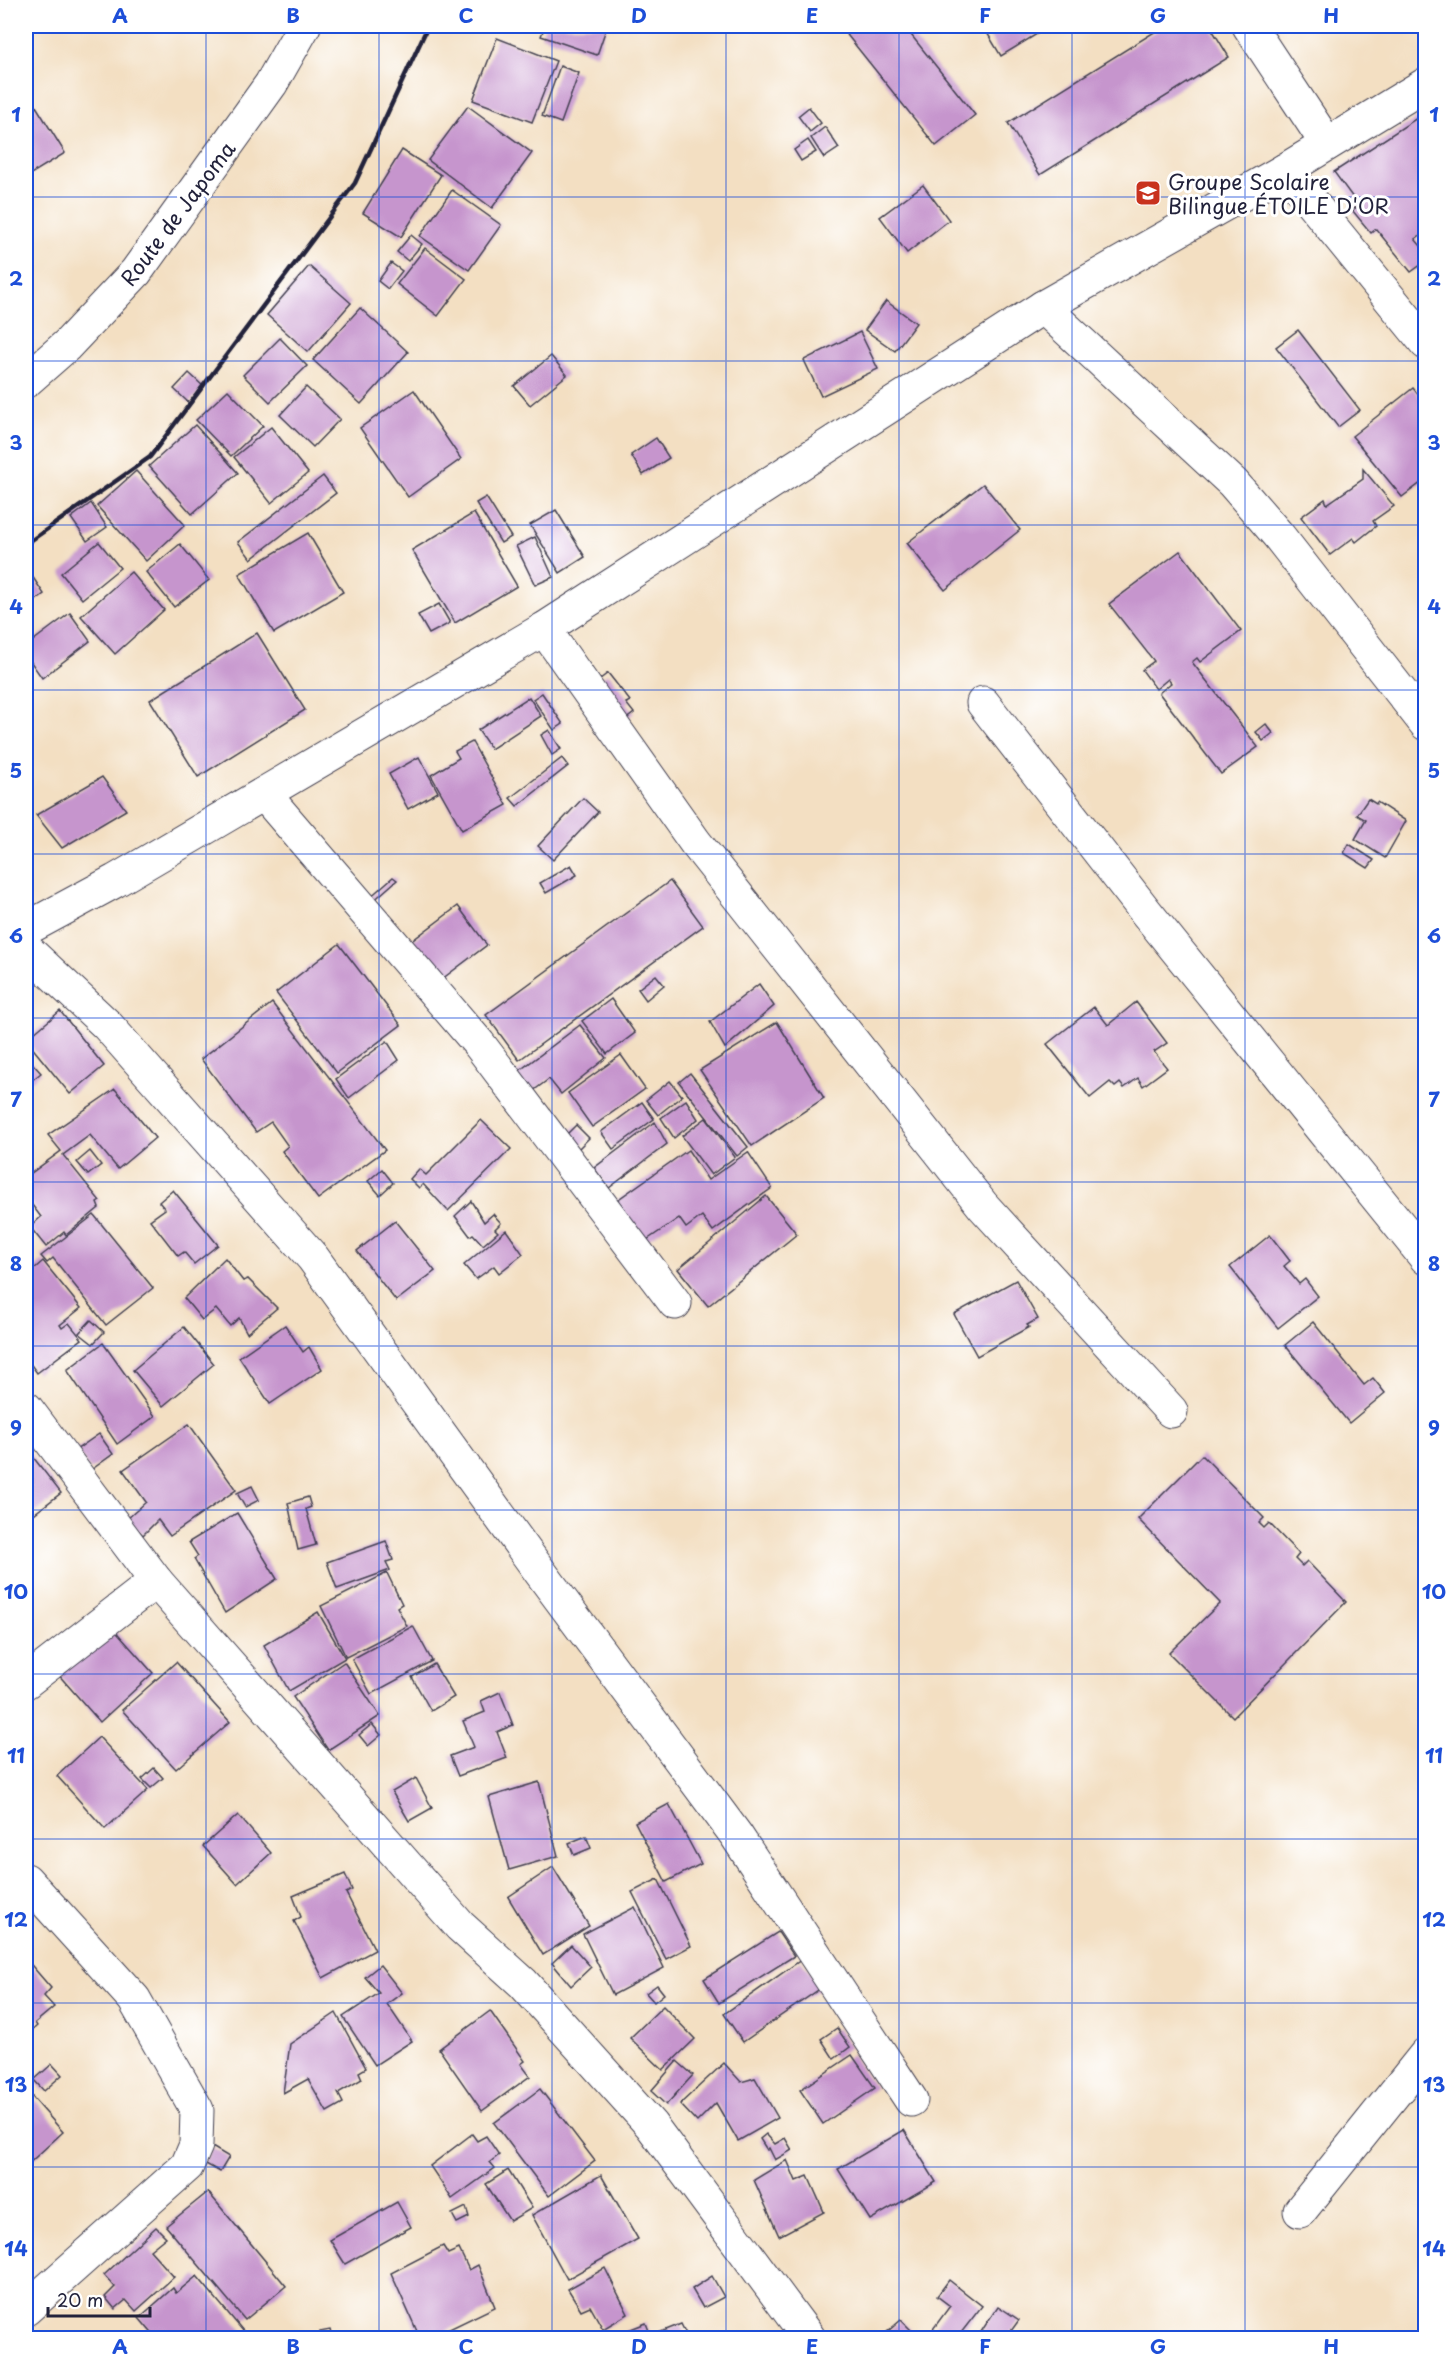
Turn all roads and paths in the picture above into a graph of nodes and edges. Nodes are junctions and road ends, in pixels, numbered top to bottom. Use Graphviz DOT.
graph roads {
  1 [pos="304,26"];
  2 [pos="1249,26"];
  3 [pos="1425,84"];
  4 [pos="1327,144"];
  5 [pos="1285,170"];
  6 [pos="1043,307"];
  7 [pos="1425,343"];
  8 [pos="26,381"];
  9 [pos="544,629"];
  10 [pos="983,703"];
  11 [pos="1425,724"];
  12 [pos="264,794"];
  13 [pos="26,929"];
  14 [pos="26,949"];
  15 [pos="1425,1258"];
  16 [pos="675,1303"];
  17 [pos="26,1408"];
  18 [pos="1171,1411"];
  19 [pos="156,1581"];
  20 [pos="26,1682"];
  21 [pos="26,1880"];
  22 [pos="1425,2054"];
  23 [pos="911,2100"];
  24 [pos="1300,2211"];
  25 [pos="26,2309"];
  26 [pos="809,2338"];
  1 -- 8 [label="street, Route de Japoma"];
  2 -- 4 [label="street"];
  3 -- 4 [label="street"];
  4 -- 5 [label="street"];
  5 -- 6 [label="street"];
  5 -- 7 [label="street"];
  6 -- 9 [label="street"];
  6 -- 11 [label="street"];
  9 -- 12 [label="street"];
  9 -- 18 [label="street"];
  10 -- 15 [label="street"];
  12 -- 13 [label="street"];
  12 -- 16 [label="street"];
  14 -- 23 [label="street"];
  17 -- 19 [label="street"];
  19 -- 20 [label="street"];
  19 -- 26 [label="street"];
  21 -- 25 [label="street"];
  22 -- 24 [label="street"];
}
